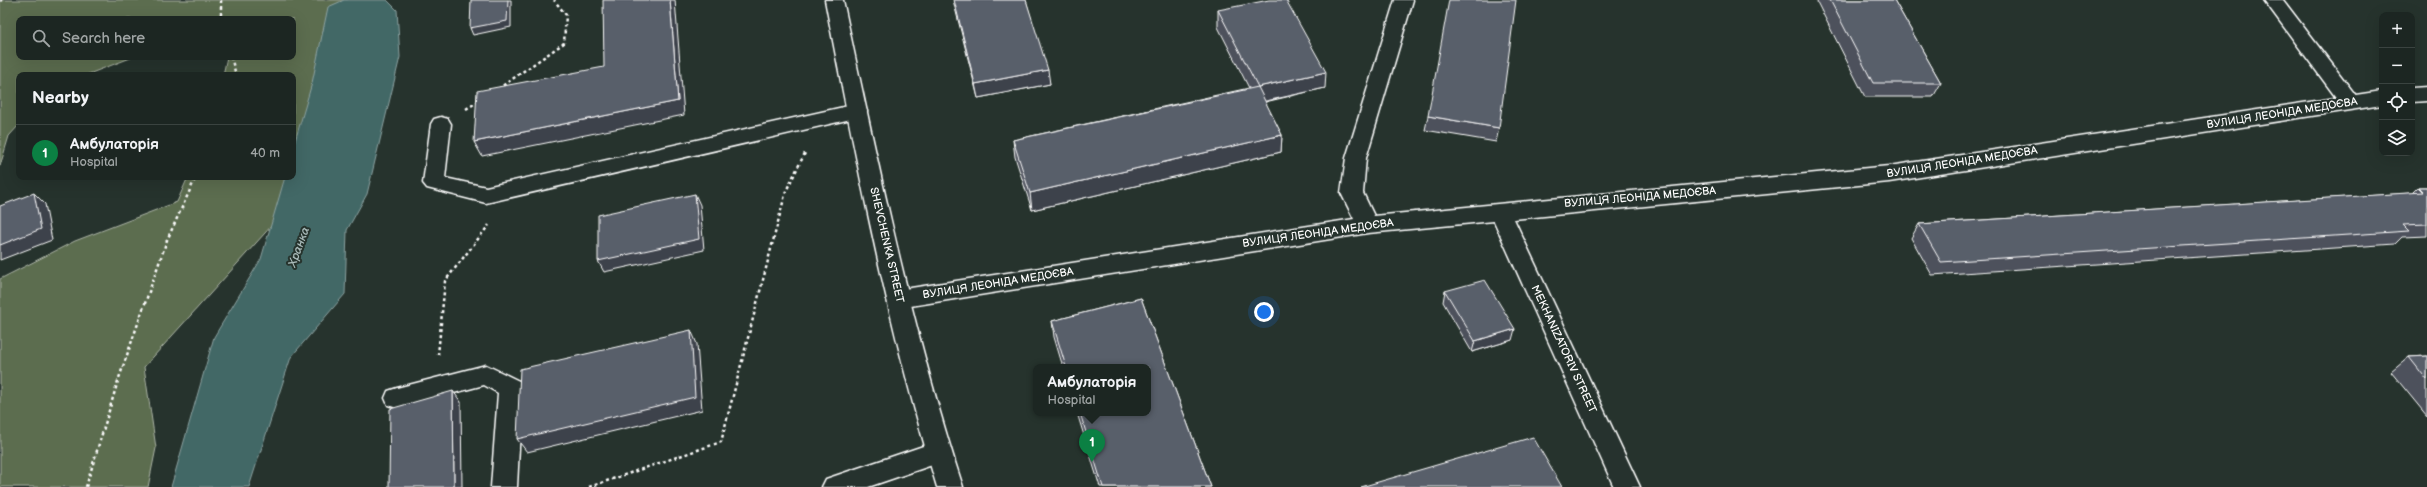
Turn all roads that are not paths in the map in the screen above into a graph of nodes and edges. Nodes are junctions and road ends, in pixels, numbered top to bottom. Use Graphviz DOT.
graph roads {
  1 [pos="834,0"];
  2 [pos="1404,0"];
  3 [pos="2273,0"];
  4 [pos="2427,94"];
  5 [pos="2415,95"];
  6 [pos="2379,98"];
  7 [pos="2350,102"];
  8 [pos="857,111"];
  9 [pos="441,124"];
  10 [pos="1500,211"];
  11 [pos="1368,225"];
  12 [pos="898,299"];
  13 [pos="397,398"];
  14 [pos="938,452"];
  15 [pos="504,487"];
  16 [pos="835,487"];
  17 [pos="950,487"];
  18 [pos="1627,487"];
  1 -- 8 [label="street, SHEVCHENKA STREET"];
  2 -- 11 [label="street"];
  3 -- 7 [label="street"];
  4 -- 5 [label="street"];
  6 -- 7 [label="street, ВУЛИЦЯ ЛЕОНІДА МЕДОЄВА"];
  7 -- 10 [label="street, ВУЛИЦЯ ЛЕОНІДА МЕДОЄВА"];
  8 -- 9 [label="street"];
  8 -- 12 [label="street, SHEVCHENKA STREET"];
  10 -- 11 [label="street, ВУЛИЦЯ ЛЕОНІДА МЕДОЄВА"];
  10 -- 18 [label="street, MEKHANIZATORIV STREET"];
  11 -- 12 [label="street, ВУЛИЦЯ ЛЕОНІДА МЕДОЄВА"];
  12 -- 14 [label="street, SHEVCHENKA STREET"];
  13 -- 15 [label="street"];
  14 -- 16 [label="street"];
  14 -- 17 [label="street, SHEVCHENKA STREET"];
}
